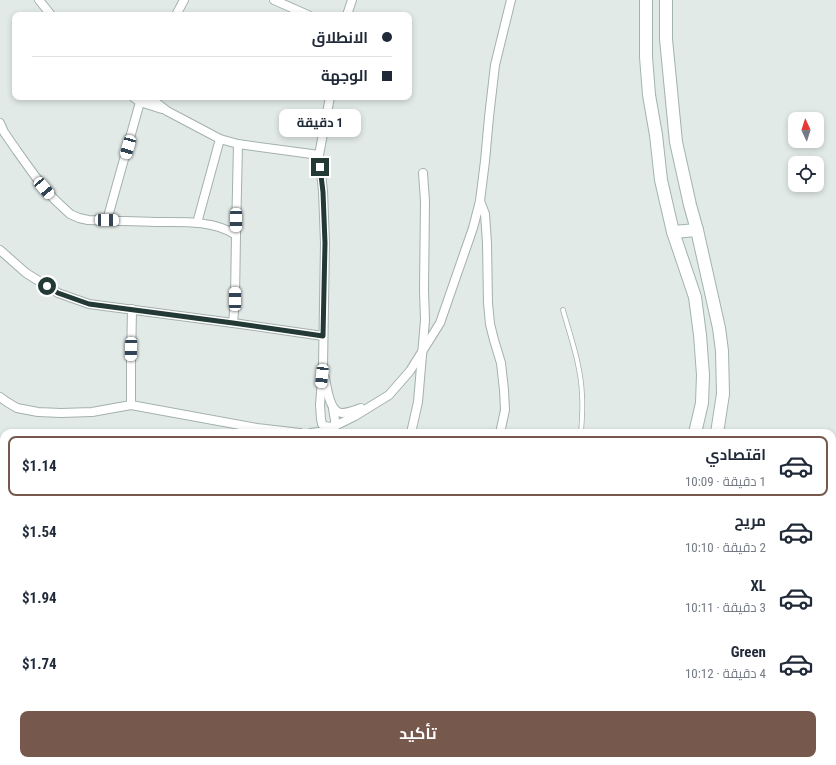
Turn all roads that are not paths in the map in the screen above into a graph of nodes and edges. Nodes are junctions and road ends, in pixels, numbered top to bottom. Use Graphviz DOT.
graph roads {
  1 [pos="39,0"];
  2 [pos="184,0"];
  3 [pos="274,0"];
  4 [pos="352,0"];
  5 [pos="511,0"];
  6 [pos="646,0"];
  7 [pos="666,0"];
  8 [pos="49,12"];
  9 [pos="178,12"];
  10 [pos="301,12"];
  11 [pos="348,12"];
  12 [pos="142,100"];
  13 [pos="153,100"];
  14 [pos="329,100"];
  15 [pos="167,110"];
  16 [pos="0,123"];
  17 [pos="220,138"];
  18 [pos="238,144"];
  19 [pos="319,155"];
  20 [pos="423,173"];
  21 [pos="480,201"];
  22 [pos="107,220"];
  23 [pos="196,223"];
  24 [pos="697,230"];
  25 [pos="673,232"];
  26 [pos="236,235"];
  27 [pos="0,250"];
  28 [pos="132,309"];
  29 [pos="563,310"];
  30 [pos="233,323"];
  31 [pos="323,336"];
  32 [pos="422,353"];
  33 [pos="323,367"];
  34 [pos="389,396"];
  35 [pos="0,397"];
  36 [pos="131,404"];
  37 [pos="334,409"];
  38 [pos="321,419"];
  39 [pos="335,426"];
  40 [pos="264,429"];
  41 [pos="316,429"];
  42 [pos="330,429"];
  43 [pos="412,429"];
  44 [pos="501,429"];
  45 [pos="581,429"];
  46 [pos="696,429"];
  47 [pos="718,429"];
  1 -- 8 [label="street"];
  2 -- 9 [label="street"];
  3 -- 10 [label="street"];
  4 -- 11 [label="street"];
  5 -- 21 [label="street"];
  6 -- 25 [label="main road"];
  7 -- 24 [label="main road"];
  12 -- 15 [label="street"];
  12 -- 22 [label="street"];
  13 -- 15 [label="street"];
  14 -- 19 [label="street"];
  15 -- 17 [label="street"];
  16 -- 22 [label="street"];
  17 -- 18 [label="street"];
  17 -- 23 [label="street"];
  18 -- 19 [label="street"];
  18 -- 26 [label="street"];
  19 -- 31 [label="street"];
  20 -- 32 [label="street"];
  21 -- 32 [label="street"];
  21 -- 44 [label="street"];
  22 -- 23 [label="street"];
  23 -- 26 [label="street"];
  24 -- 25 [label="main road"];
  24 -- 47 [label="main road"];
  25 -- 46 [label="main road"];
  26 -- 30 [label="street"];
  27 -- 28 [label="street"];
  28 -- 30 [label="street"];
  28 -- 36 [label="street"];
  29 -- 45 [label="lane"];
  30 -- 31 [label="street"];
  31 -- 33 [label="street"];
  32 -- 34 [label="street"];
  32 -- 43 [label="street"];
  33 -- 37 [label="street"];
  33 -- 38 [label="street"];
  34 -- 37 [label="street"];
  34 -- 39 [label="street"];
  35 -- 36 [label="street"];
  36 -- 40 [label="street"];
  37 -- 39 [label="street"];
  38 -- 39 [label="street"];
  38 -- 41 [label="street"];
  39 -- 42 [label="street"];
}
